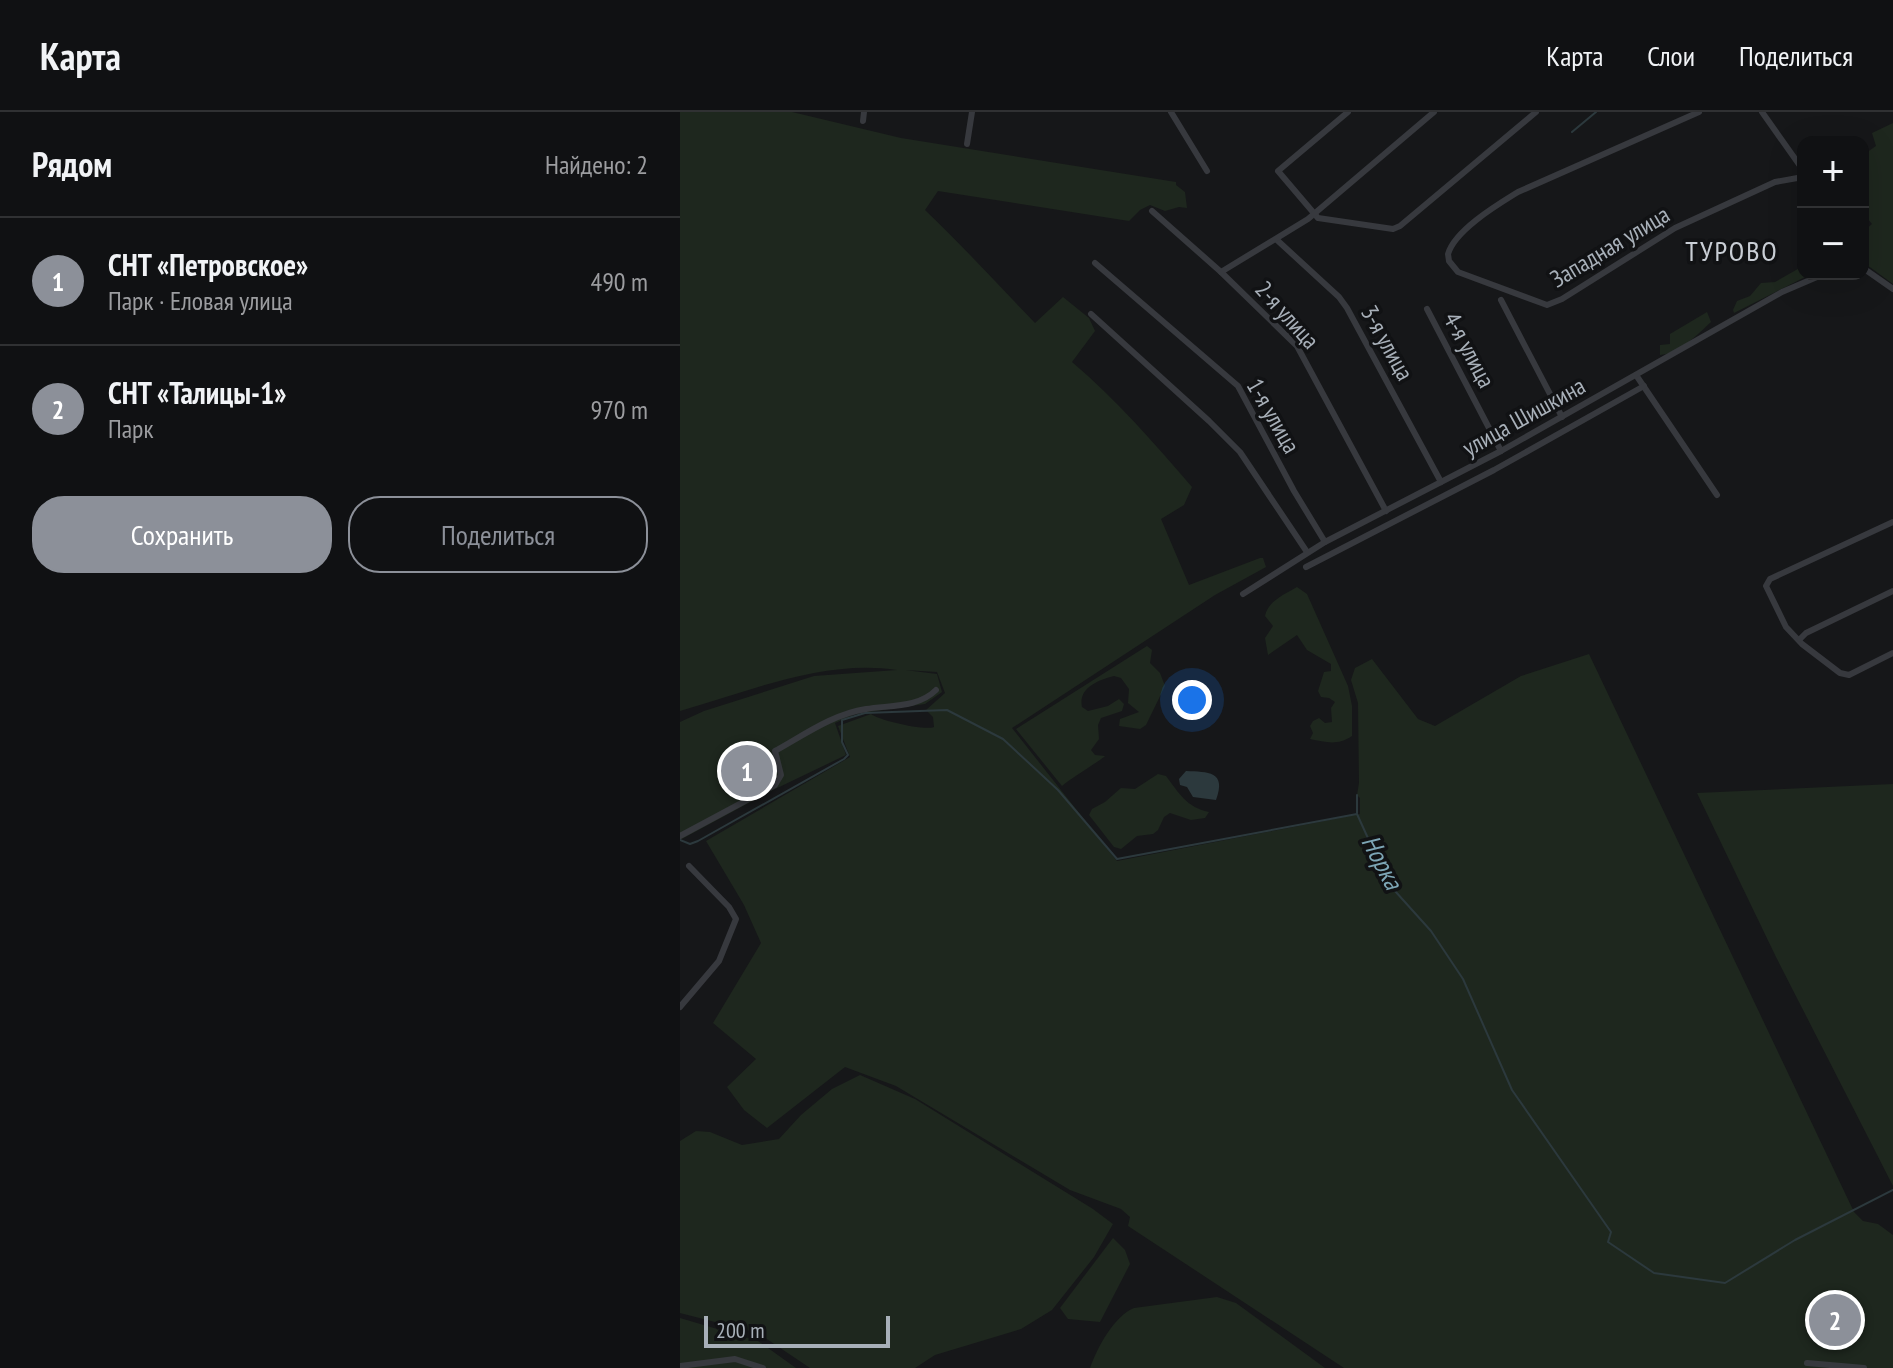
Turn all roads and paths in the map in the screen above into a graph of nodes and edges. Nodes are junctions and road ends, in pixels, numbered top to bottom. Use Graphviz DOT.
graph roads {
  1 [pos="864,112"];
  2 [pos="972,112"];
  3 [pos="1171,112"];
  4 [pos="1348,112"];
  5 [pos="1434,112"];
  6 [pos="1536,112"];
  7 [pos="1699,112"];
  8 [pos="1762,112"];
  9 [pos="863,121"];
  10 [pos="967,144"];
  11 [pos="1797,162"];
  12 [pos="1207,171"];
  13 [pos="1797,178"];
  14 [pos="1152,211"];
  15 [pos="1313,215"];
  16 [pos="1277,240"];
  17 [pos="1095,263"];
  18 [pos="1221,272"];
  19 [pos="1869,274"];
  20 [pos="1810,280"];
  21 [pos="1893,289"];
  22 [pos="1501,300"];
  23 [pos="1427,309"];
  24 [pos="1091,314"];
  25 [pos="1636,375"];
  26 [pos="1644,386"];
  27 [pos="1562,417"];
  28 [pos="1501,451"];
  29 [pos="1441,482"];
  30 [pos="1717,495"];
  31 [pos="1386,511"];
  32 [pos="1893,522"];
  33 [pos="1325,542"];
  34 [pos="1307,552"];
  35 [pos="1306,567"];
  36 [pos="1893,591"];
  37 [pos="1243,594"];
  38 [pos="1800,639"];
  39 [pos="1893,653"];
  40 [pos="936,690"];
  41 [pos="680,836"];
  42 [pos="689,866"];
  43 [pos="680,1007"];
  44 [pos="1807,1363"];
  45 [pos="680,1366"];
  46 [pos="763,1368"];
  47 [pos="1864,1368"];
  1 -- 9 [label="street"];
  2 -- 10 [label="street"];
  3 -- 12 [label="street"];
  4 -- 15 [label="street"];
  5 -- 15 [label="street"];
  6 -- 15 [label="street"];
  7 -- 13 [label="street, Западная улица"];
  8 -- 11 [label="street"];
  14 -- 18 [label="street, 2-я улица"];
  15 -- 16 [label="street"];
  16 -- 18 [label="street"];
  16 -- 29 [label="street, 3-я улица"];
  17 -- 33 [label="street, 1-я улица"];
  18 -- 31 [label="street, 2-я улица"];
  19 -- 21 [label="street"];
  20 -- 25 [label="street, улица Шишкина"];
  22 -- 27 [label="street"];
  23 -- 28 [label="street, 4-я улица"];
  24 -- 34 [label="street"];
  25 -- 26 [label="street"];
  25 -- 27 [label="street, улица Шишкина"];
  26 -- 30 [label="street"];
  26 -- 35 [label="street"];
  27 -- 28 [label="street, улица Шишкина"];
  28 -- 29 [label="street, улица Шишкина"];
  29 -- 31 [label="street, улица Шишкина"];
  31 -- 33 [label="street, улица Шишкина"];
  32 -- 38 [label="street"];
  33 -- 34 [label="street, улица Шишкина"];
  34 -- 37 [label="street, улица Шишкина"];
  36 -- 38 [label="street"];
  38 -- 39 [label="street"];
  40 -- 41 [label="street"];
  42 -- 43 [label="street"];
  44 -- 47 [label="street"];
  45 -- 46 [label="street"];
}
